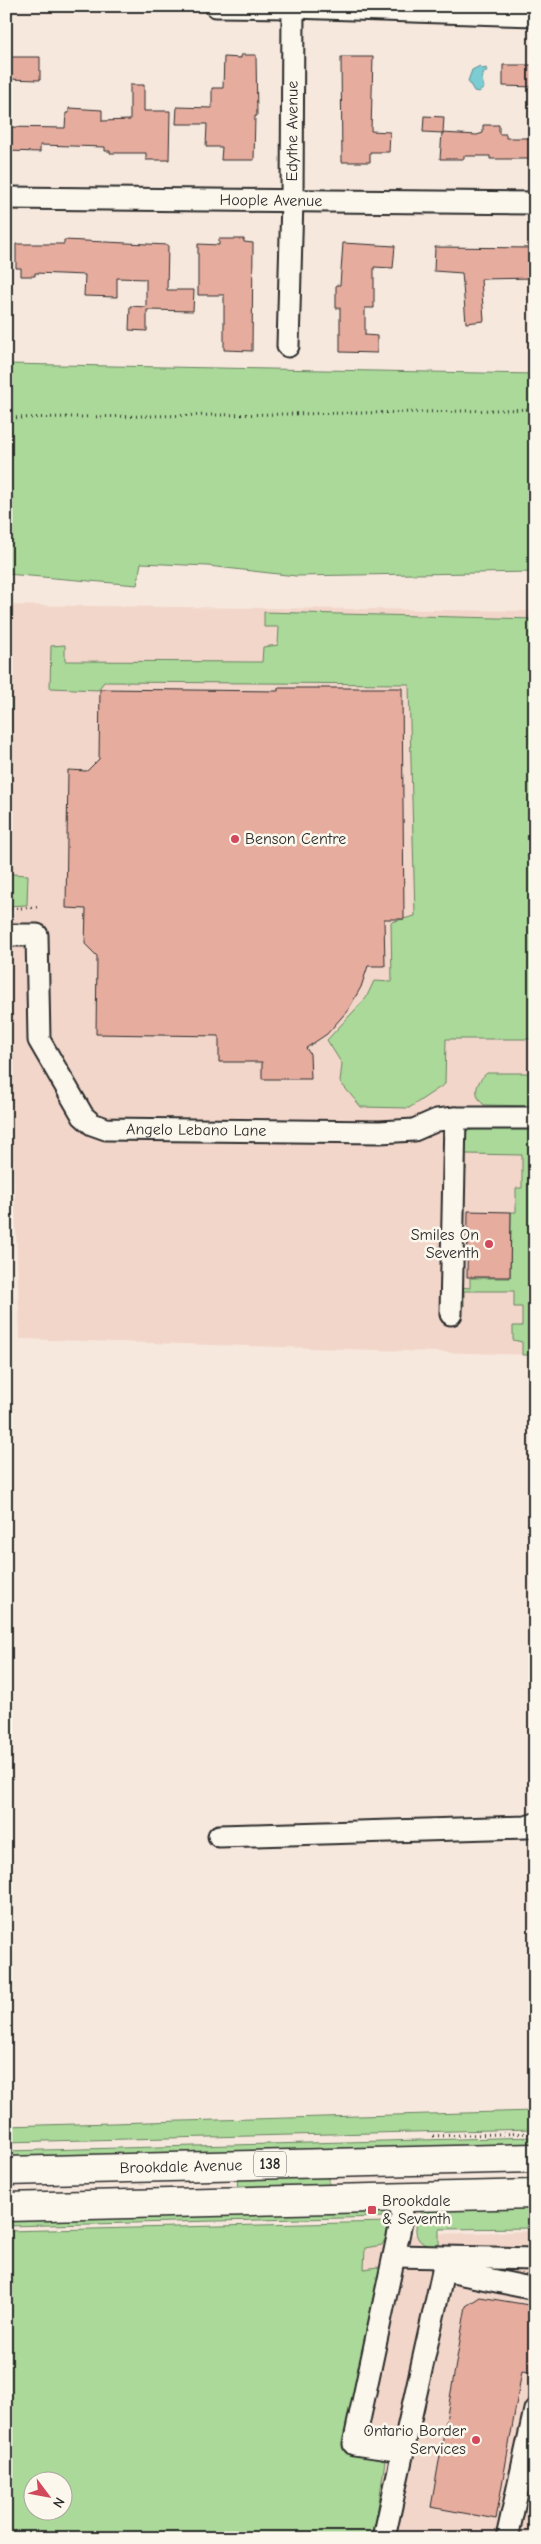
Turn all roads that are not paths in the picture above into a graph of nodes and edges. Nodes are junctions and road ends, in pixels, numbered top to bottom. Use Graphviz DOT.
graph roads {
  1 [pos="216,6"];
  2 [pos="293,6"];
  3 [pos="535,15"];
  4 [pos="6,198"];
  5 [pos="292,200"];
  6 [pos="535,203"];
  7 [pos="288,346"];
  8 [pos="6,935"];
  9 [pos="455,1118"];
  10 [pos="535,1118"];
  11 [pos="452,1314"];
  12 [pos="535,1824"];
  13 [pos="219,1836"];
  14 [pos="535,2158"];
  15 [pos="6,2172"];
  16 [pos="535,2194"];
  17 [pos="401,2197"];
  18 [pos="6,2207"];
  19 [pos="395,2256"];
  20 [pos="535,2259"];
  21 [pos="445,2264"];
  22 [pos="535,2289"];
  23 [pos="535,2410"];
  24 [pos="403,2452"];
  25 [pos="384,2538"];
  26 [pos="507,2538"];
  1 -- 2 [label="street"];
  2 -- 3 [label="street"];
  2 -- 5 [label="street, Edythe Avenue"];
  4 -- 5 [label="street, Hoople Avenue"];
  5 -- 6 [label="street, Hoople Avenue"];
  5 -- 7 [label="street, Edythe Avenue"];
  8 -- 9 [label="street, Angelo Lebano Lane"];
  9 -- 10 [label="street, Angelo Lebano Lane"];
  9 -- 11 [label="street"];
  12 -- 13 [label="street"];
  14 -- 15 [label="main road, Brookdale Avenue / 138"];
  16 -- 17 [label="main road, 138"];
  17 -- 18 [label="main road, 138"];
  17 -- 19 [label="street"];
  19 -- 21 [label="street"];
  19 -- 24 [label="street"];
  20 -- 21 [label="street"];
  21 -- 22 [label="street"];
  21 -- 24 [label="street"];
  23 -- 26 [label="street"];
  24 -- 25 [label="street"];
}
